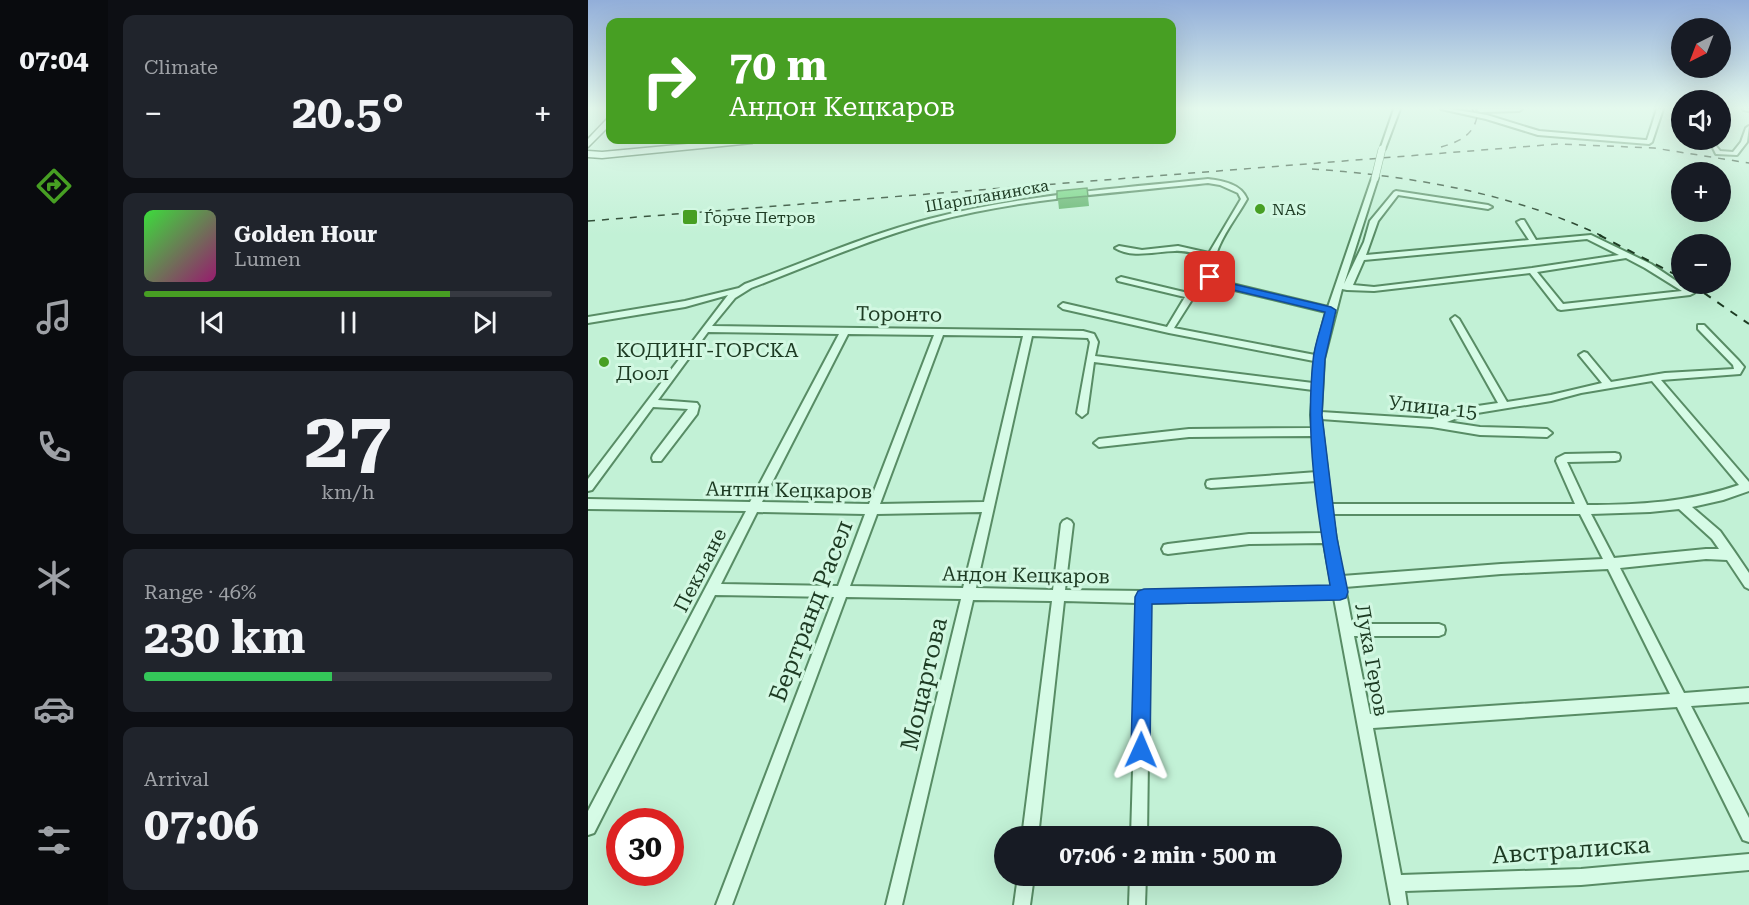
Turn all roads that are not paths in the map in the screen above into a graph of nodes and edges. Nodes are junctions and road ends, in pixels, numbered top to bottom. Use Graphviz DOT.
graph roads {
  1 [pos="640,151"];
  2 [pos="1381,151"];
  3 [pos="1717,151"];
  4 [pos="1737,151"];
  5 [pos="588,154"];
  6 [pos="1488,207"];
  7 [pos="1521,222"];
  8 [pos="1534,243"];
  9 [pos="1119,248"];
  10 [pos="1212,256"];
  11 [pos="1628,256"];
  12 [pos="1361,258"];
  13 [pos="1532,270"];
  14 [pos="1210,277"];
  15 [pos="1121,279"];
  16 [pos="748,286"];
  17 [pos="1343,287"];
  18 [pos="1190,296"];
  19 [pos="1063,306"];
  20 [pos="1331,310"];
  21 [pos="588,320"];
  22 [pos="1455,320"];
  23 [pos="1701,327"];
  24 [pos="706,329"];
  25 [pos="1169,330"];
  26 [pos="845,331"];
  27 [pos="1028,332"];
  28 [pos="939,333"];
  29 [pos="1584,355"];
  30 [pos="1090,358"];
  31 [pos="1319,359"];
  32 [pos="1654,378"];
  33 [pos="1609,386"];
  34 [pos="1317,387"];
  35 [pos="652,402"];
  36 [pos="1504,405"];
  37 [pos="1082,413"];
  38 [pos="1316,415"];
  39 [pos="1432,423"];
  40 [pos="1317,432"];
  41 [pos="1547,433"];
  42 [pos="1099,443"];
  43 [pos="1615,457"];
  44 [pos="657,458"];
  45 [pos="1322,476"];
  46 [pos="1211,484"];
  47 [pos="588,487"];
  48 [pos="588,504"];
  49 [pos="1683,506"];
  50 [pos="755,507"];
  51 [pos="989,507"];
  52 [pos="873,509"];
  53 [pos="1326,509"];
  54 [pos="1583,509"];
  55 [pos="1067,524"];
  56 [pos="1329,538"];
  57 [pos="1168,549"];
  58 [pos="1730,555"];
  59 [pos="1612,564"];
  60 [pos="1749,583"];
  61 [pos="1339,587"];
  62 [pos="712,589"];
  63 [pos="841,591"];
  64 [pos="968,595"];
  65 [pos="1060,595"];
  66 [pos="1144,597"];
  67 [pos="1346,630"];
  68 [pos="1439,630"];
  69 [pos="1749,695"];
  70 [pos="1680,700"];
  71 [pos="1363,722"];
  72 [pos="1031,826"];
  73 [pos="1139,826"];
  74 [pos="588,827"];
  75 [pos="1749,834"];
  76 [pos="1749,862"];
  77 [pos="1395,883"];
  78 [pos="1025,886"];
  79 [pos="1138,886"];
  80 [pos="724,905"];
  81 [pos="894,905"];
  82 [pos="1022,905"];
  83 [pos="1137,905"];
  84 [pos="1399,905"];
  1 -- 5 [label="street"];
  2 -- 17 [label="street, Лука Геров, bridge"];
  3 -- 4 [label="street"];
  6 -- 12 [label="street"];
  7 -- 8 [label="street"];
  8 -- 11 [label="street"];
  8 -- 12 [label="street"];
  9 -- 10 [label="street"];
  10 -- 14 [label="street, Шарпланинска"];
  10 -- 16 [label="street, Шарпланинска"];
  11 -- 13 [label="street"];
  11 -- 13 [label="street"];
  12 -- 17 [label="street"];
  13 -- 17 [label="street"];
  14 -- 18 [label="street"];
  14 -- 20 [label="street"];
  15 -- 18 [label="street"];
  16 -- 21 [label="street"];
  16 -- 24 [label="street, Шарпланинска"];
  17 -- 20 [label="street, Лука Геров"];
  18 -- 25 [label="street"];
  19 -- 25 [label="street"];
  20 -- 31 [label="street, Лука Геров"];
  22 -- 36 [label="street"];
  23 -- 32 [label="street"];
  24 -- 26 [label="street, Торонто"];
  24 -- 35 [label="street, Шарпланинска"];
  25 -- 31 [label="street"];
  26 -- 28 [label="street, Торонто"];
  26 -- 50 [label="street, Пекљане"];
  27 -- 28 [label="street, Торонто"];
  27 -- 30 [label="street, Торонто"];
  27 -- 51 [label="street, Моцартова"];
  28 -- 52 [label="street, Бертранд Расел"];
  29 -- 33 [label="street"];
  30 -- 34 [label="street"];
  30 -- 37 [label="street"];
  31 -- 34 [label="street, Лука Геров"];
  32 -- 33 [label="street"];
  32 -- 49 [label="street"];
  33 -- 36 [label="street"];
  34 -- 38 [label="street, Лука Геров"];
  35 -- 44 [label="street"];
  35 -- 47 [label="street, Шарпланинска"];
  36 -- 39 [label="street"];
  38 -- 39 [label="street, Улица 15"];
  38 -- 40 [label="street, Лука Геров"];
  39 -- 41 [label="street, Улица 15"];
  40 -- 42 [label="street"];
  40 -- 45 [label="street, Лука Геров"];
  43 -- 54 [label="street"];
  45 -- 46 [label="street"];
  45 -- 53 [label="street, Лука Геров"];
  48 -- 50 [label="street, Антпн Кецкаров"];
  49 -- 54 [label="street"];
  49 -- 58 [label="street"];
  50 -- 52 [label="street, Антпн Кецкаров"];
  50 -- 62 [label="street, Пекљане"];
  51 -- 52 [label="street, Антпн Кецкаров"];
  51 -- 64 [label="street, Моцартова"];
  52 -- 63 [label="street, Бертранд Расел"];
  53 -- 54 [label="street"];
  53 -- 56 [label="street, Лука Геров"];
  54 -- 59 [label="street"];
  55 -- 65 [label="street"];
  56 -- 57 [label="street"];
  56 -- 61 [label="street, Лука Геров"];
  58 -- 59 [label="street, Андон Кецкаров"];
  58 -- 60 [label="street"];
  59 -- 61 [label="street, Андон Кецкаров"];
  59 -- 70 [label="street"];
  61 -- 66 [label="street, Андон Кецкаров"];
  61 -- 67 [label="street, Лука Геров"];
  62 -- 63 [label="street, Андон Кецкаров"];
  62 -- 74 [label="street, Пекљане"];
  63 -- 64 [label="street, Андон Кецкаров"];
  63 -- 80 [label="street, Бертранд Расел"];
  64 -- 65 [label="street, Андон Кецкаров"];
  64 -- 81 [label="street, Моцартова"];
  65 -- 66 [label="street, Андон Кецкаров"];
  65 -- 72 [label="street"];
  66 -- 73 [label="street"];
  67 -- 68 [label="street"];
  67 -- 71 [label="street, Лука Геров"];
  69 -- 70 [label="street"];
  70 -- 71 [label="street"];
  70 -- 75 [label="street"];
  71 -- 77 [label="street, Лука Геров"];
  76 -- 77 [label="street, Австралиска"];
  77 -- 84 [label="street, Лука Геров"];
  78 -- 82 [label="street"];
  79 -- 83 [label="street"];
}
